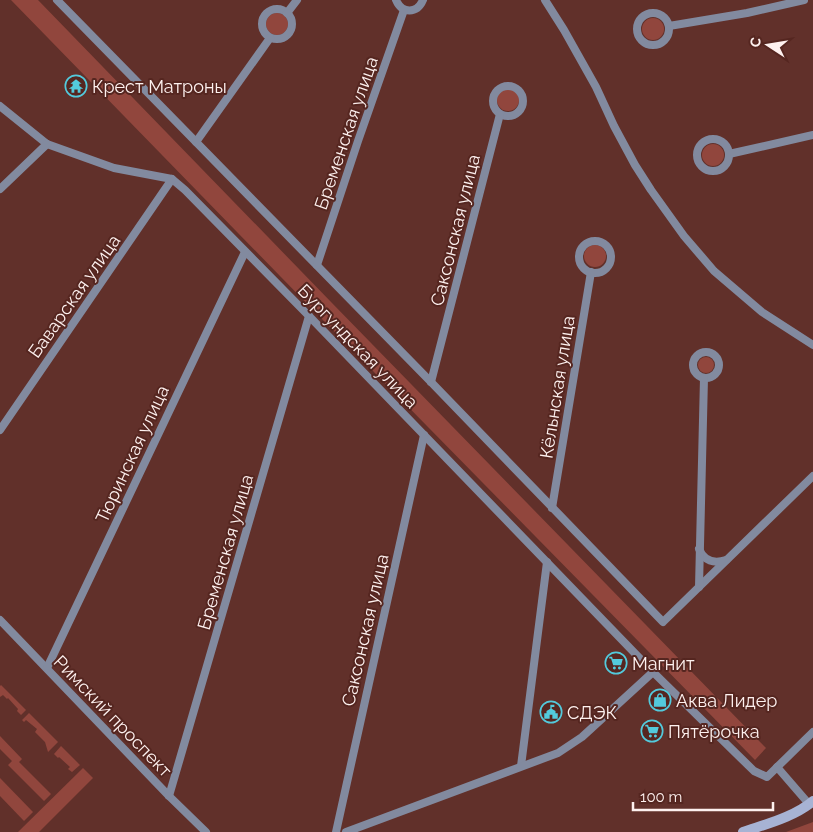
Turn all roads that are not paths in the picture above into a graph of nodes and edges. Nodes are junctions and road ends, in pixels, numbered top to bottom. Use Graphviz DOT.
graph roads {
  1 [pos="57,0"];
  2 [pos="297,0"];
  3 [pos="396,0"];
  4 [pos="423,0"];
  5 [pos="544,0"];
  6 [pos="804,0"];
  7 [pos="404,10"];
  8 [pos="287,13"];
  9 [pos="669,26"];
  10 [pos="270,38"];
  11 [pos="0,106"];
  12 [pos="500,114"];
  13 [pos="813,135"];
  14 [pos="196,142"];
  15 [pos="47,144"];
  16 [pos="729,154"];
  17 [pos="172,180"];
  18 [pos="0,189"];
  19 [pos="245,252"];
  20 [pos="317,265"];
  21 [pos="592,272"];
  22 [pos="309,316"];
  23 [pos="813,345"];
  24 [pos="704,378"];
  25 [pos="431,382"];
  26 [pos="0,430"];
  27 [pos="424,435"];
  28 [pos="813,476"];
  29 [pos="552,508"];
  30 [pos="699,549"];
  31 [pos="728,560"];
  32 [pos="547,562"];
  33 [pos="699,587"];
  34 [pos="0,620"];
  35 [pos="47,668"];
  36 [pos="653,672"];
  37 [pos="813,732"];
  38 [pos="521,766"];
  39 [pos="777,767"];
  40 [pos="169,796"];
  41 [pos="811,802"];
  42 [pos="206,832"];
  43 [pos="336,832"];
  44 [pos="346,832"];
  45 [pos="743,832"];
  1 -- 14 [label="street, Бургундская улица"];
  2 -- 8 [label="street"];
  3 -- 7 [label="street"];
  4 -- 7 [label="street"];
  5 -- 23 [label="street"];
  6 -- 9 [label="street"];
  7 -- 20 [label="street, Бременская улица"];
  8 -- 10 [label="street"];
  8 -- 10 [label="street"];
  9 -- 9 [label="street"];
  10 -- 14 [label="street"];
  11 -- 15 [label="street, Бургундская улица"];
  12 -- 12 [label="street, Саксонская улица"];
  12 -- 25 [label="street, Саксонская улица"];
  13 -- 16 [label="street"];
  14 -- 20 [label="street, Бургундская улица"];
  15 -- 17 [label="street, Бургундская улица"];
  15 -- 18 [label="street"];
  16 -- 16 [label="street"];
  17 -- 19 [label="street, Бургундская улица"];
  17 -- 26 [label="street, Баварская улица"];
  19 -- 22 [label="street, Бургундская улица"];
  19 -- 35 [label="street, Тюринская улица"];
  20 -- 25 [label="street, Бургундская улица"];
  21 -- 21 [label="street"];
  21 -- 29 [label="street, Кёльнская улица"];
  22 -- 27 [label="street, Бургундская улица"];
  22 -- 40 [label="street, Бременская улица"];
  24 -- 30 [label="street"];
  25 -- 29 [label="street, Бургундская улица"];
  27 -- 32 [label="street, Бургундская улица"];
  27 -- 43 [label="street, Саксонская улица"];
  28 -- 31 [label="street"];
  29 -- 33 [label="street, Бургундская улица"];
  30 -- 31 [label="street"];
  30 -- 33 [label="street"];
  31 -- 33 [label="street"];
  32 -- 36 [label="street, Бургундская улица"];
  32 -- 38 [label="street"];
  34 -- 35 [label="street, Римский проспект"];
  35 -- 40 [label="street, Римский проспект"];
  36 -- 38 [label="street"];
  36 -- 39 [label="street, Бургундская улица"];
  37 -- 39 [label="street"];
  38 -- 44 [label="street"];
  39 -- 41 [label="street"];
  40 -- 42 [label="street, Римский проспект"];
  41 -- 45 [label="street"];
}
